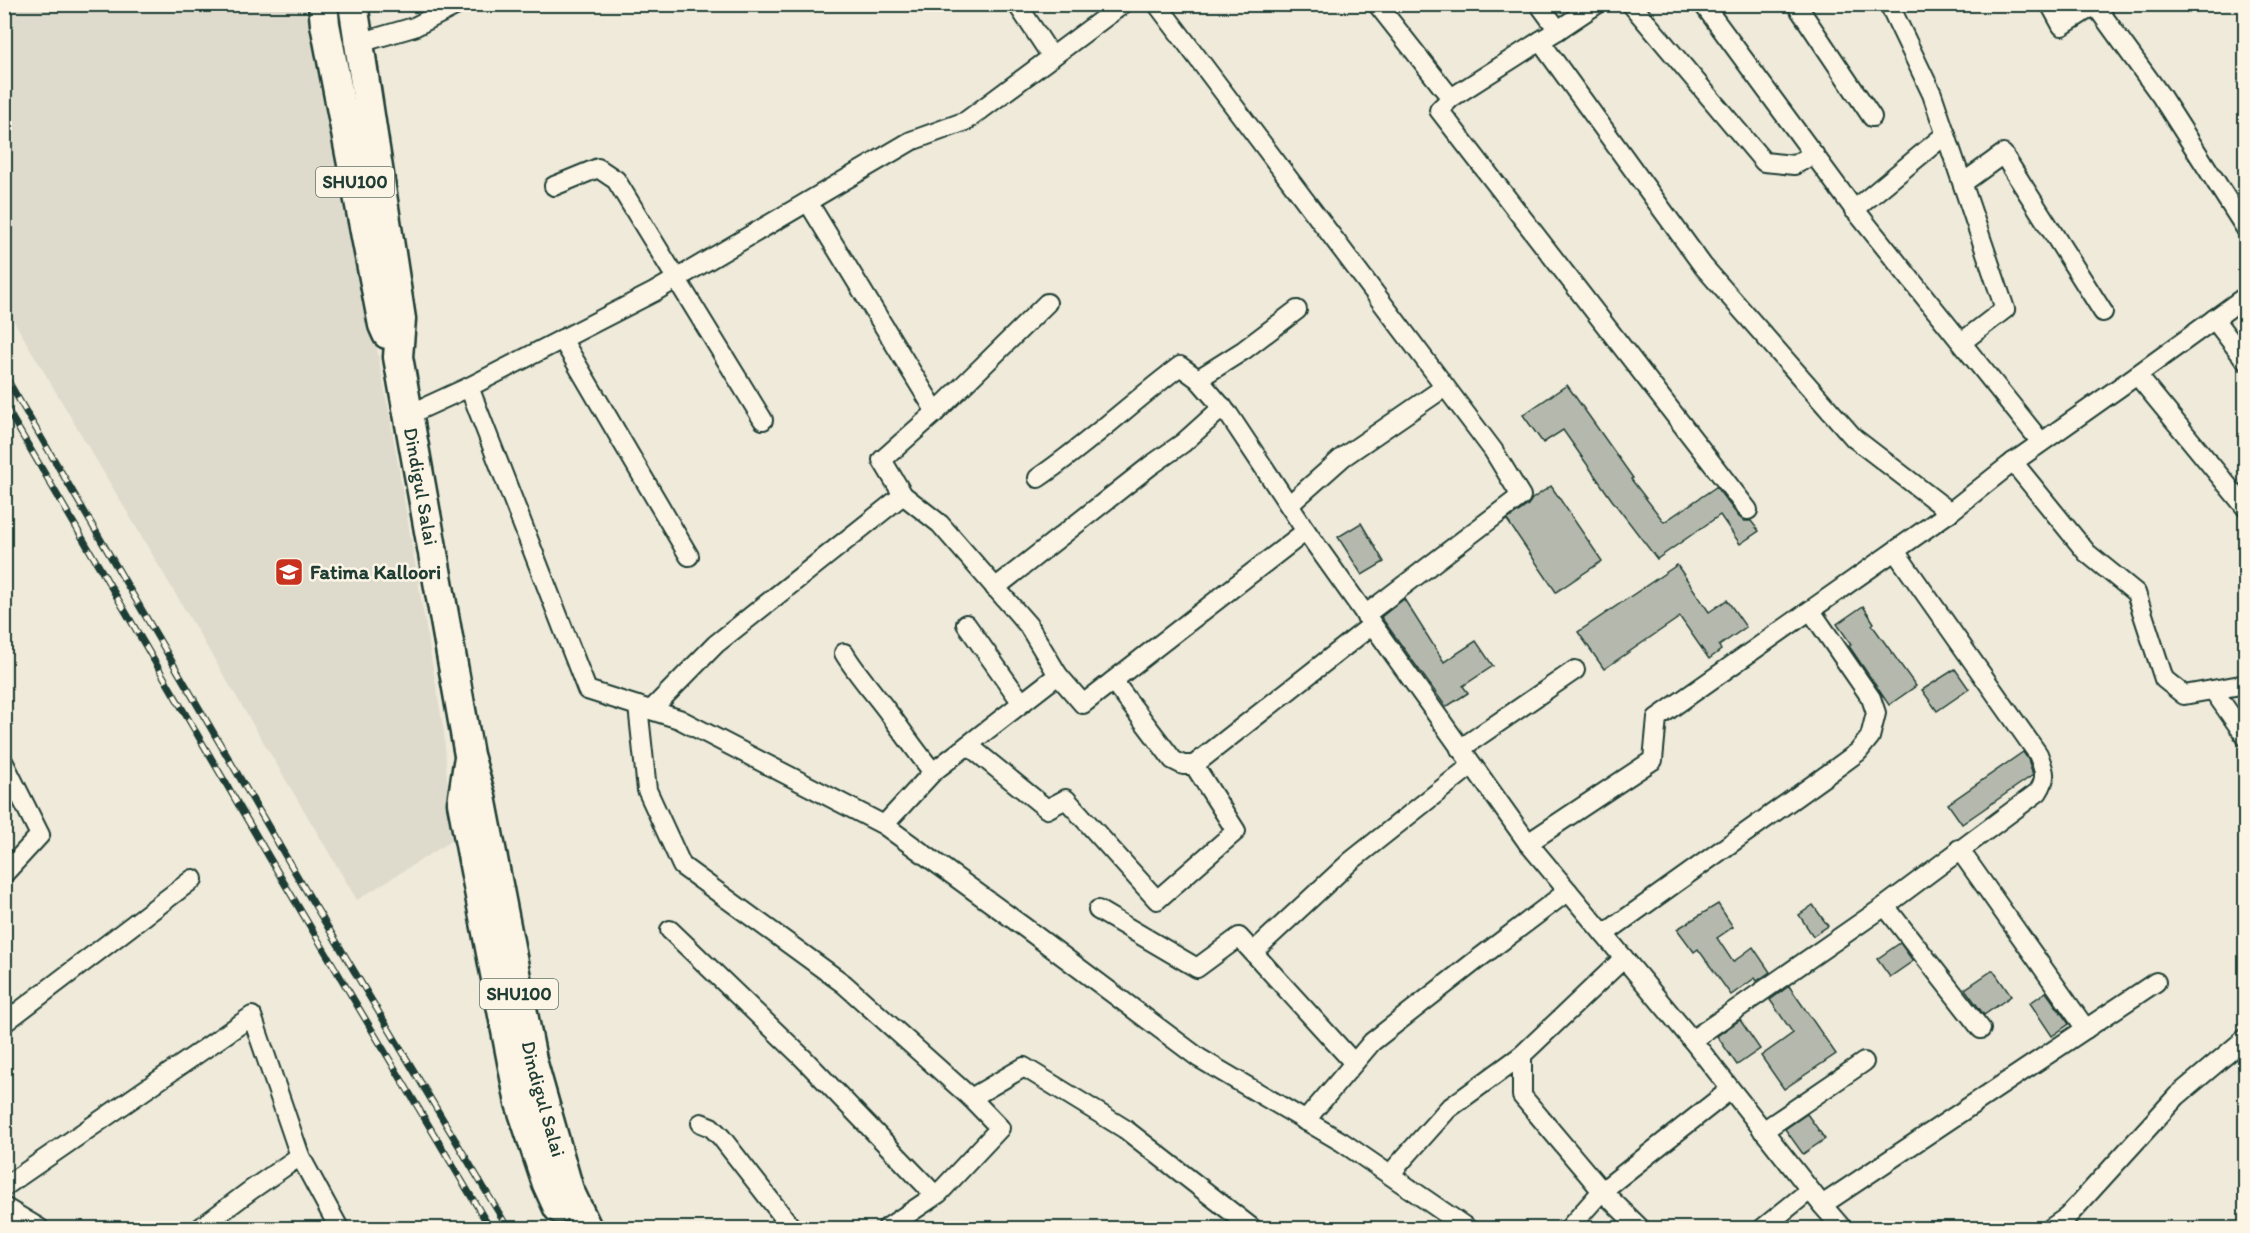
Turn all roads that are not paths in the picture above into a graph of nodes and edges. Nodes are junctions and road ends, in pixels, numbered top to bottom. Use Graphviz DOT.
graph roads {
  1 [pos="323,4"];
  2 [pos="353,4"];
  3 [pos="459,4"];
  4 [pos="1017,4"];
  5 [pos="1123,4"];
  6 [pos="1157,4"];
  7 [pos="1377,4"];
  8 [pos="1539,4"];
  9 [pos="1597,4"];
  10 [pos="1631,4"];
  11 [pos="1703,4"];
  12 [pos="1796,4"];
  13 [pos="1889,4"];
  14 [pos="2050,4"];
  15 [pos="1558,30"];
  16 [pos="1540,41"];
  17 [pos="359,43"];
  18 [pos="1052,57"];
  19 [pos="1451,98"];
  20 [pos="1872,117"];
  21 [pos="1946,134"];
  22 [pos="1814,154"];
  23 [pos="1963,183"];
  24 [pos="554,186"];
  25 [pos="808,202"];
  26 [pos="1854,210"];
  27 [pos="2246,229"];
  28 [pos="678,279"];
  29 [pos="2246,296"];
  30 [pos="1047,303"];
  31 [pos="1297,310"];
  32 [pos="2103,312"];
  33 [pos="2214,319"];
  34 [pos="562,339"];
  35 [pos="1962,342"];
  36 [pos="398,357"];
  37 [pos="2246,361"];
  38 [pos="2137,375"];
  39 [pos="1198,379"];
  40 [pos="469,387"];
  41 [pos="1445,387"];
  42 [pos="1223,407"];
  43 [pos="936,412"];
  44 [pos="408,415"];
  45 [pos="763,420"];
  46 [pos="2042,442"];
  47 [pos="2013,462"];
  48 [pos="1038,478"];
  49 [pos="903,495"];
  50 [pos="1289,505"];
  51 [pos="2246,508"];
  52 [pos="1748,510"];
  53 [pos="1950,512"];
  54 [pos="1306,531"];
  55 [pos="1895,551"];
  56 [pos="689,556"];
  57 [pos="995,588"];
  58 [pos="1811,611"];
  59 [pos="1368,620"];
  60 [pos="966,624"];
  61 [pos="844,653"];
  62 [pos="1575,670"];
  63 [pos="1058,675"];
  64 [pos="1113,681"];
  65 [pos="2246,684"];
  66 [pos="2213,690"];
  67 [pos="1022,703"];
  68 [pos="644,708"];
  69 [pos="2246,737"];
  70 [pos="968,745"];
  71 [pos="1460,749"];
  72 [pos="469,755"];
  73 [pos="4,764"];
  74 [pos="1194,765"];
  75 [pos="1472,765"];
  76 [pos="933,772"];
  77 [pos="884,825"];
  78 [pos="1528,843"];
  79 [pos="1959,849"];
  80 [pos="4,874"];
  81 [pos="193,879"];
  82 [pos="1568,891"];
  83 [pos="1885,906"];
  84 [pos="1098,910"];
  85 [pos="670,930"];
  86 [pos="1604,934"];
  87 [pos="1253,952"];
  88 [pos="1624,958"];
  89 [pos="2156,982"];
  90 [pos="4,1023"];
  91 [pos="1981,1029"];
  92 [pos="2086,1029"];
  93 [pos="2246,1038"];
  94 [pos="1692,1041"];
  95 [pos="1522,1054"];
  96 [pos="1864,1062"];
  97 [pos="1354,1063"];
  98 [pos="1730,1090"];
  99 [pos="971,1098"];
  100 [pos="1305,1121"];
  101 [pos="701,1123"];
  102 [pos="1763,1131"];
  103 [pos="300,1156"];
  104 [pos="1390,1174"];
  105 [pos="4,1187"];
  106 [pos="1810,1190"];
  107 [pos="1602,1191"];
  108 [pos="935,1195"];
  109 [pos="1822,1205"];
  110 [pos="8,1215"];
  111 [pos="39,1228"];
  112 [pos="200,1228"];
  113 [pos="339,1228"];
  114 [pos="567,1228"];
  115 [pos="587,1228"];
  116 [pos="792,1228"];
  117 [pos="887,1228"];
  118 [pos="1252,1228"];
  119 [pos="1467,1228"];
  120 [pos="1569,1228"];
  121 [pos="1640,1228"];
  122 [pos="1763,1228"];
  123 [pos="1842,1228"];
  124 [pos="2051,1228"];
  1 -- 36 [label="main road, Dindigul Salai / SHU100"];
  2 -- 17 [label="main road, Dindigul Salai / SHU100"];
  3 -- 17 [label="street"];
  4 -- 18 [label="street"];
  5 -- 18 [label="street"];
  6 -- 41 [label="street"];
  7 -- 19 [label="street"];
  8 -- 15 [label="street"];
  9 -- 15 [label="street"];
  10 -- 22 [label="street"];
  11 -- 22 [label="street"];
  12 -- 20 [label="street"];
  13 -- 21 [label="street"];
  14 -- 27 [label="street"];
  15 -- 16 [label="street"];
  16 -- 19 [label="street"];
  16 -- 53 [label="street"];
  17 -- 36 [label="main road, Dindigul Salai / SHU100"];
  18 -- 25 [label="street"];
  19 -- 52 [label="street"];
  21 -- 23 [label="street"];
  21 -- 26 [label="street"];
  22 -- 26 [label="street"];
  23 -- 32 [label="street"];
  23 -- 35 [label="street"];
  24 -- 28 [label="street"];
  25 -- 28 [label="street"];
  25 -- 43 [label="street"];
  26 -- 35 [label="street"];
  28 -- 34 [label="street"];
  28 -- 45 [label="street"];
  29 -- 33 [label="street"];
  30 -- 43 [label="street"];
  31 -- 39 [label="street"];
  33 -- 37 [label="street"];
  33 -- 38 [label="street"];
  34 -- 40 [label="street"];
  34 -- 56 [label="street"];
  35 -- 46 [label="street"];
  36 -- 44 [label="main road, Dindigul Salai / SHU100"];
  38 -- 46 [label="street"];
  38 -- 51 [label="street"];
  39 -- 42 [label="street"];
  39 -- 48 [label="street"];
  40 -- 44 [label="street"];
  40 -- 68 [label="street"];
  41 -- 50 [label="street"];
  41 -- 59 [label="street"];
  42 -- 50 [label="street"];
  42 -- 57 [label="street"];
  43 -- 49 [label="street"];
  44 -- 72 [label="main road, Dindigul Salai / SHU100"];
  46 -- 47 [label="street"];
  47 -- 53 [label="street"];
  47 -- 66 [label="street"];
  49 -- 57 [label="street"];
  49 -- 68 [label="street"];
  50 -- 54 [label="street"];
  53 -- 55 [label="street"];
  54 -- 59 [label="street"];
  54 -- 64 [label="street"];
  55 -- 58 [label="street"];
  55 -- 79 [label="street"];
  57 -- 63 [label="street"];
  58 -- 78 [label="street"];
  58 -- 86 [label="street"];
  59 -- 71 [label="street"];
  59 -- 74 [label="street"];
  60 -- 67 [label="street"];
  61 -- 76 [label="street"];
  62 -- 71 [label="street"];
  63 -- 64 [label="street"];
  63 -- 67 [label="street"];
  64 -- 74 [label="street"];
  65 -- 66 [label="street"];
  66 -- 69 [label="street"];
  67 -- 70 [label="street"];
  68 -- 77 [label="street"];
  68 -- 99 [label="street"];
  70 -- 74 [label="street"];
  70 -- 76 [label="street"];
  71 -- 75 [label="street"];
  72 -- 114 [label="main road, Dindigul Salai / SHU100"];
  72 -- 115 [label="main road, Dindigul Salai / SHU100"];
  73 -- 80 [label="street"];
  75 -- 78 [label="street"];
  75 -- 87 [label="street"];
  76 -- 77 [label="street"];
  77 -- 100 [label="street"];
  78 -- 82 [label="street"];
  79 -- 83 [label="street"];
  79 -- 92 [label="street"];
  81 -- 90 [label="street"];
  82 -- 86 [label="street"];
  82 -- 97 [label="street"];
  83 -- 91 [label="street"];
  83 -- 94 [label="street"];
  84 -- 87 [label="street"];
  85 -- 108 [label="street"];
  86 -- 88 [label="street"];
  87 -- 97 [label="street"];
  88 -- 94 [label="street"];
  88 -- 95 [label="street"];
  89 -- 92 [label="street"];
  92 -- 109 [label="street"];
  93 -- 124 [label="street"];
  94 -- 98 [label="street"];
  95 -- 104 [label="street"];
  95 -- 107 [label="street"];
  96 -- 102 [label="street"];
  97 -- 100 [label="street"];
  98 -- 102 [label="street"];
  98 -- 107 [label="street"];
  99 -- 108 [label="street"];
  99 -- 118 [label="street"];
  100 -- 104 [label="street"];
  101 -- 116 [label="street"];
  102 -- 106 [label="street"];
  103 -- 105 [label="street"];
  103 -- 112 [label="street"];
  103 -- 113 [label="street"];
  104 -- 119 [label="street"];
  106 -- 109 [label="street"];
  106 -- 122 [label="street"];
  107 -- 120 [label="street"];
  107 -- 121 [label="street"];
  108 -- 117 [label="street"];
  109 -- 123 [label="street"];
  110 -- 111 [label="street"];
}
